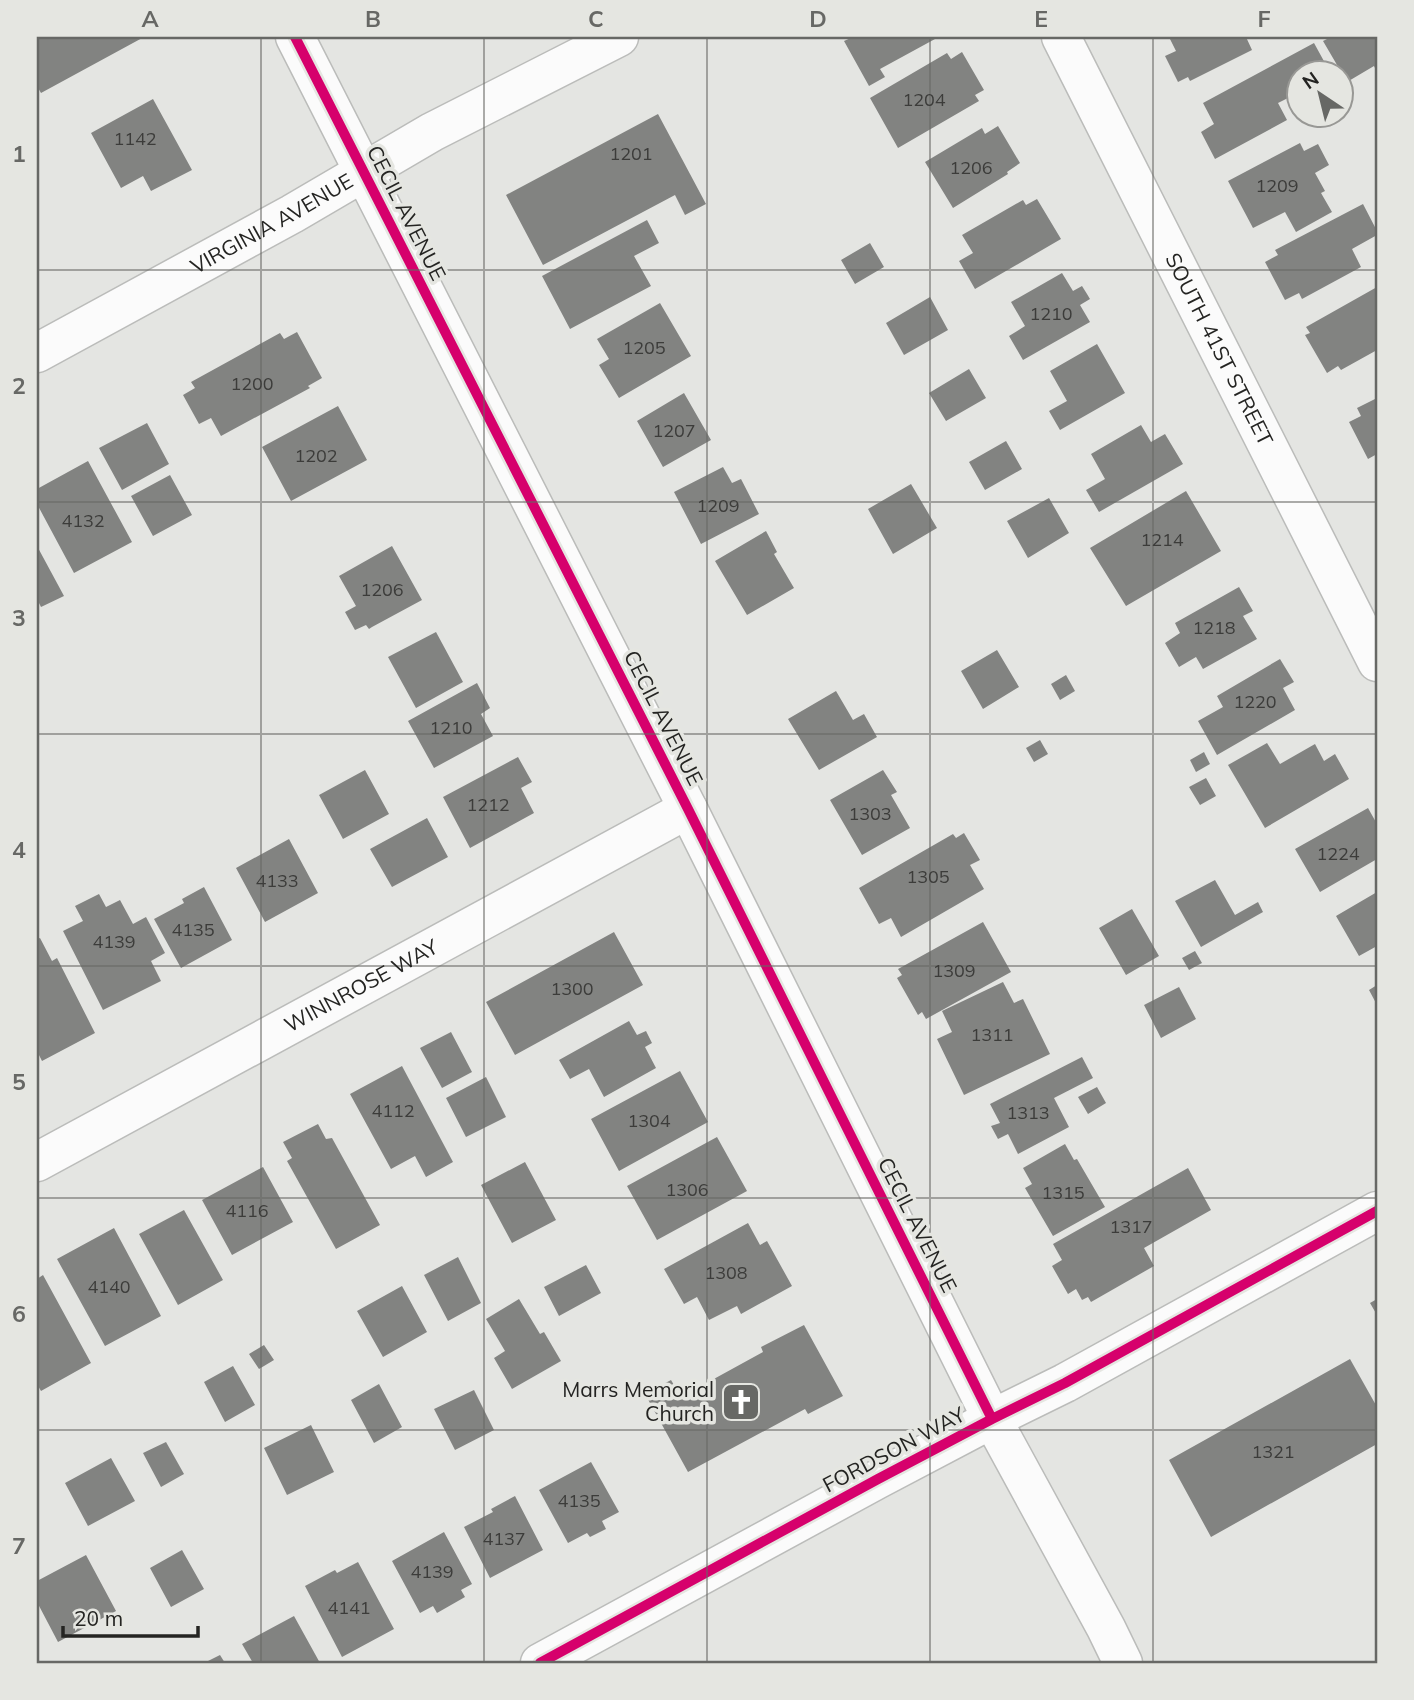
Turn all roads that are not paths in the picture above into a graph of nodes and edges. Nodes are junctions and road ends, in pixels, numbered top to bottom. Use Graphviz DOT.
graph roads {
  1 [pos="295,37"];
  2 [pos="619,37"];
  3 [pos="1061,37"];
  4 [pos="364,172"];
  5 [pos="37,352"];
  6 [pos="1377,662"];
  7 [pos="688,809"];
  8 [pos="37,1162"];
  9 [pos="1377,1211"];
  10 [pos="992,1419"];
  11 [pos="540,1663"];
  12 [pos="1123,1663"];
  1 -- 4 [label="street, CECIL AVENUE"];
  2 -- 4 [label="street, VIRGINIA AVENUE"];
  3 -- 6 [label="street, SOUTH 41ST STREET"];
  4 -- 5 [label="street, VIRGINIA AVENUE"];
  4 -- 7 [label="street, CECIL AVENUE"];
  7 -- 8 [label="street, WINNROSE WAY"];
  7 -- 10 [label="street, CECIL AVENUE"];
  9 -- 10 [label="street, FORDSON WAY"];
  10 -- 11 [label="street, FORDSON WAY"];
  10 -- 12 [label="street, CECIL AVENUE"];
}
